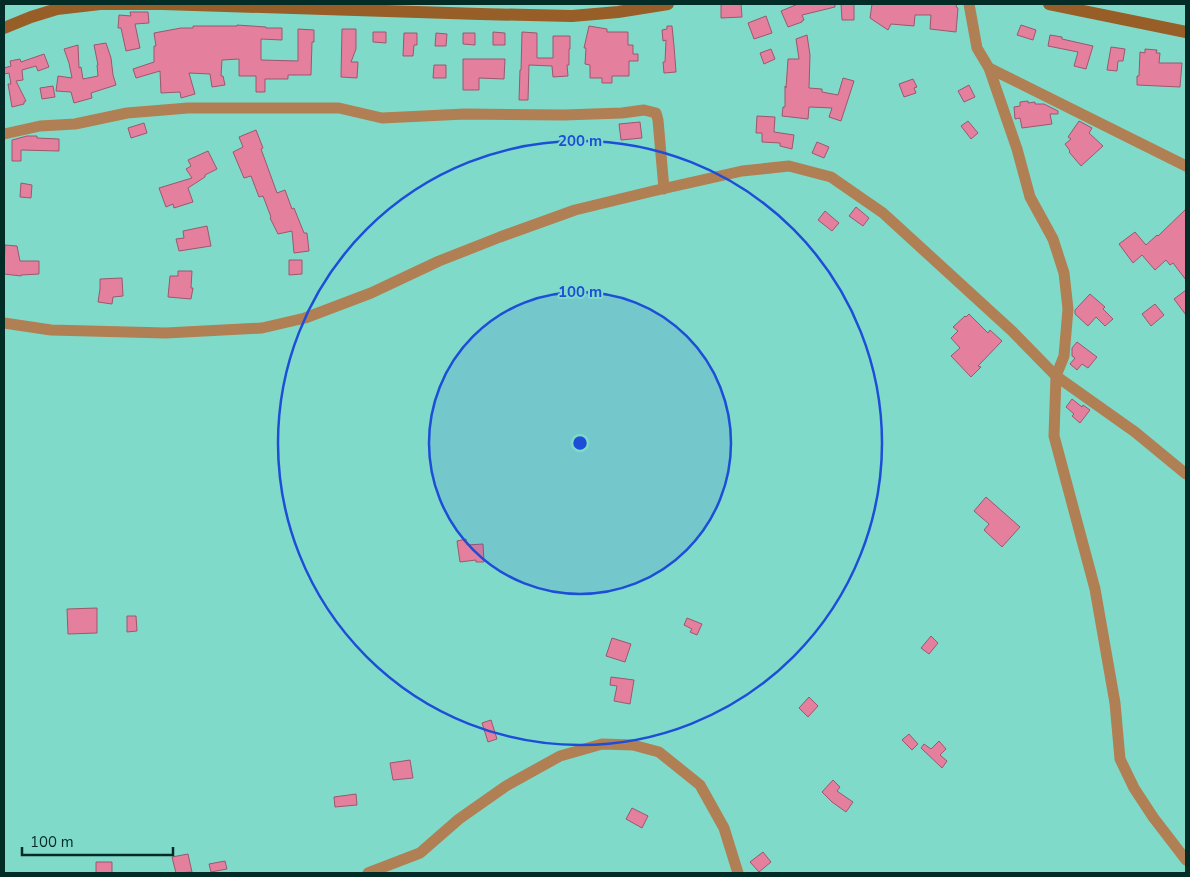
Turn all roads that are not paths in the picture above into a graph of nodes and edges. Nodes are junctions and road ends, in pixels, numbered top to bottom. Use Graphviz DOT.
graph roads {
  1 [pos="668,4"];
  2 [pos="969,4"];
  3 [pos="1049,4"];
  4 [pos="318,6"];
  5 [pos="4,28"];
  6 [pos="1186,32"];
  7 [pos="989,68"];
  8 [pos="4,134"];
  9 [pos="1186,166"];
  10 [pos="664,189"];
  11 [pos="4,323"];
  12 [pos="1056,376"];
  13 [pos="1186,474"];
  14 [pos="1186,860"];
  15 [pos="368,873"];
  16 [pos="738,873"];
  1 -- 4 [label="main road"];
  2 -- 7 [label="street"];
  3 -- 6 [label="main road"];
  4 -- 5 [label="main road"];
  7 -- 9 [label="street"];
  7 -- 12 [label="street"];
  8 -- 10 [label="street"];
  10 -- 11 [label="street"];
  10 -- 12 [label="street"];
  12 -- 13 [label="street"];
  12 -- 14 [label="street"];
  15 -- 16 [label="street"];
}
